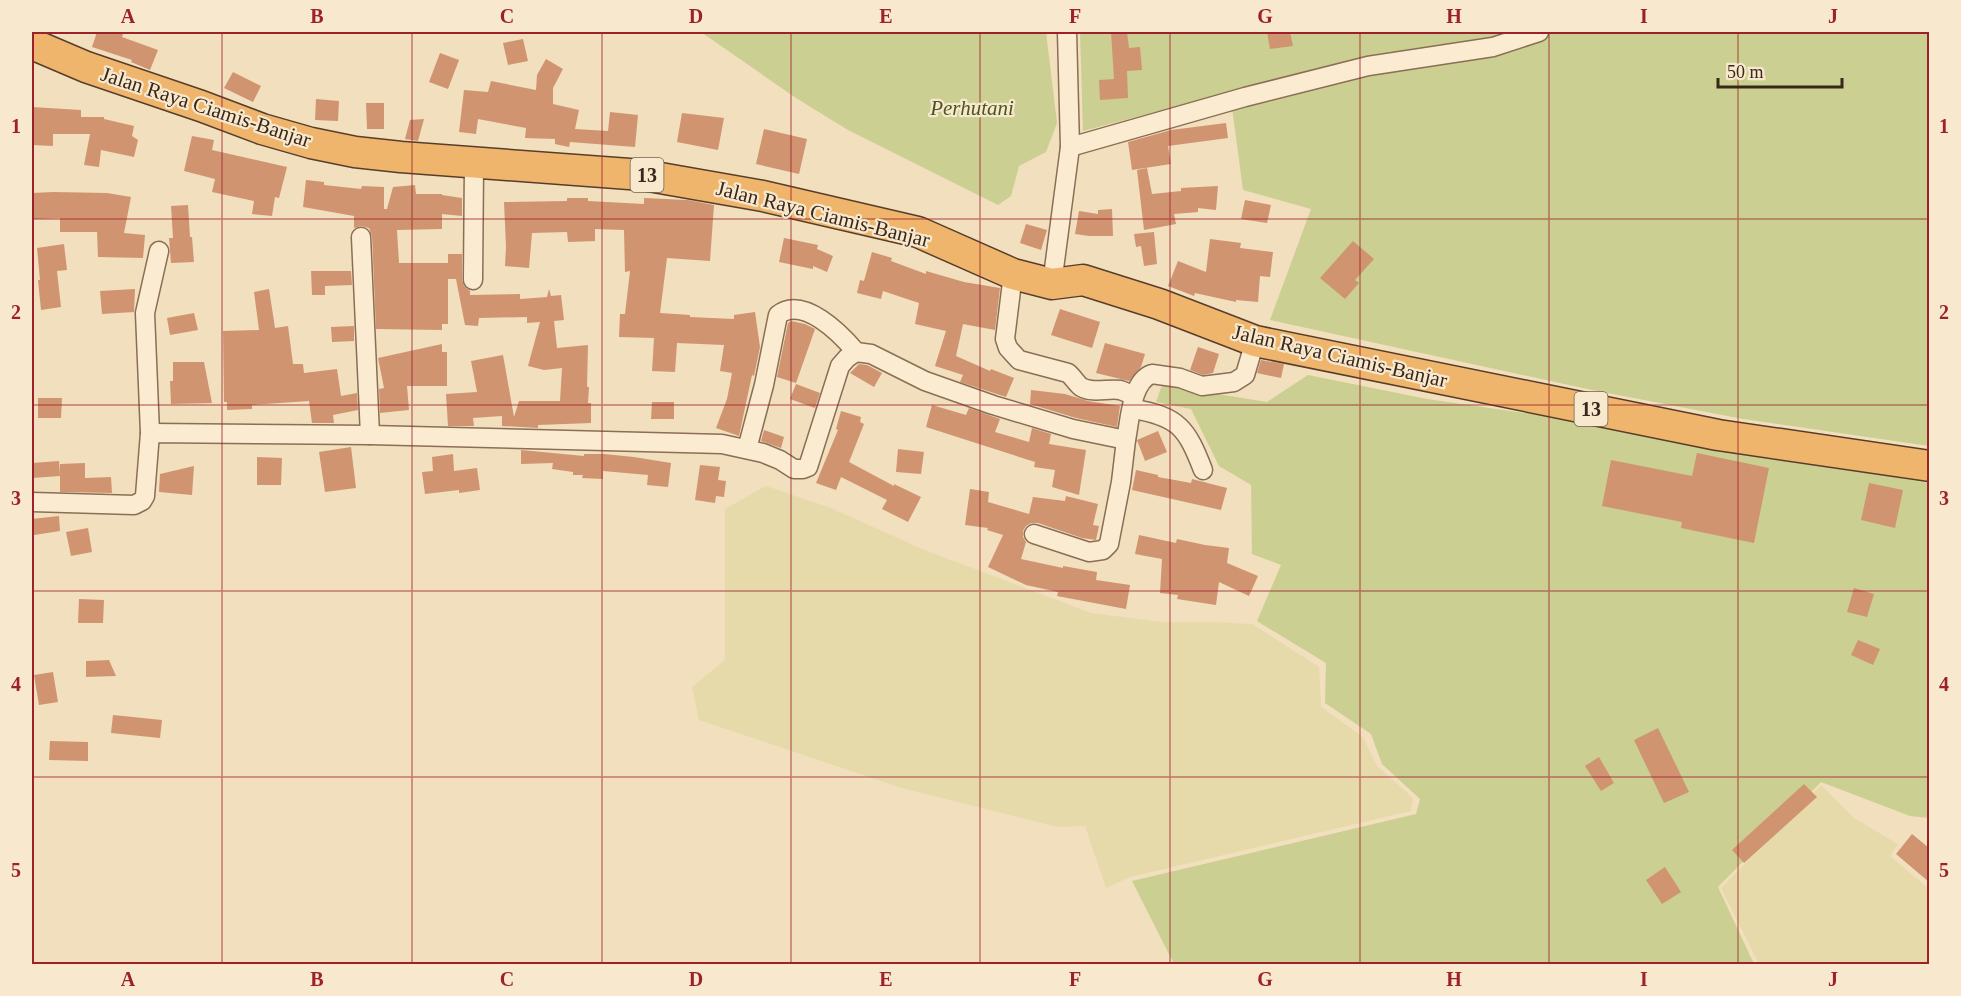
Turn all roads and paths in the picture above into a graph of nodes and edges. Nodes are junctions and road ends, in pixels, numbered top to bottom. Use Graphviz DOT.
graph roads {
  1 [pos="1067,32"];
  2 [pos="1538,32"];
  3 [pos="32,44"];
  4 [pos="1070,147"];
  5 [pos="474,164"];
  6 [pos="361,237"];
  7 [pos="159,251"];
  8 [pos="1013,274"];
  9 [pos="472,280"];
  10 [pos="1052,284"];
  11 [pos="1255,341"];
  12 [pos="856,352"];
  13 [pos="1133,402"];
  14 [pos="150,433"];
  15 [pos="370,435"];
  16 [pos="1126,440"];
  17 [pos="747,449"];
  18 [pos="1929,466"];
  19 [pos="1203,470"];
  20 [pos="32,502"];
  21 [pos="1034,534"];
  1 -- 4 [label="street"];
  2 -- 4 [label="street"];
  3 -- 5 [label="highway, Jalan Raya Ciamis-Banjar / 13"];
  4 -- 10 [label="street"];
  5 -- 8 [label="highway, Jalan Raya Ciamis-Banjar / 13"];
  5 -- 9 [label="street"];
  6 -- 15 [label="street"];
  7 -- 14 [label="street"];
  8 -- 10 [label="highway, Jalan Raya Ciamis-Banjar / 13"];
  8 -- 13 [label="street"];
  10 -- 11 [label="highway, Jalan Raya Ciamis-Banjar / 13"];
  11 -- 13 [label="street"];
  11 -- 18 [label="highway, Jalan Raya Ciamis-Banjar / 13"];
  12 -- 16 [label="street"];
  12 -- 17 [label="street"];
  12 -- 17 [label="street"];
  13 -- 16 [label="street"];
  13 -- 19 [label="street"];
  14 -- 15 [label="street"];
  14 -- 20 [label="street"];
  15 -- 17 [label="street"];
  16 -- 21 [label="street"];
}
